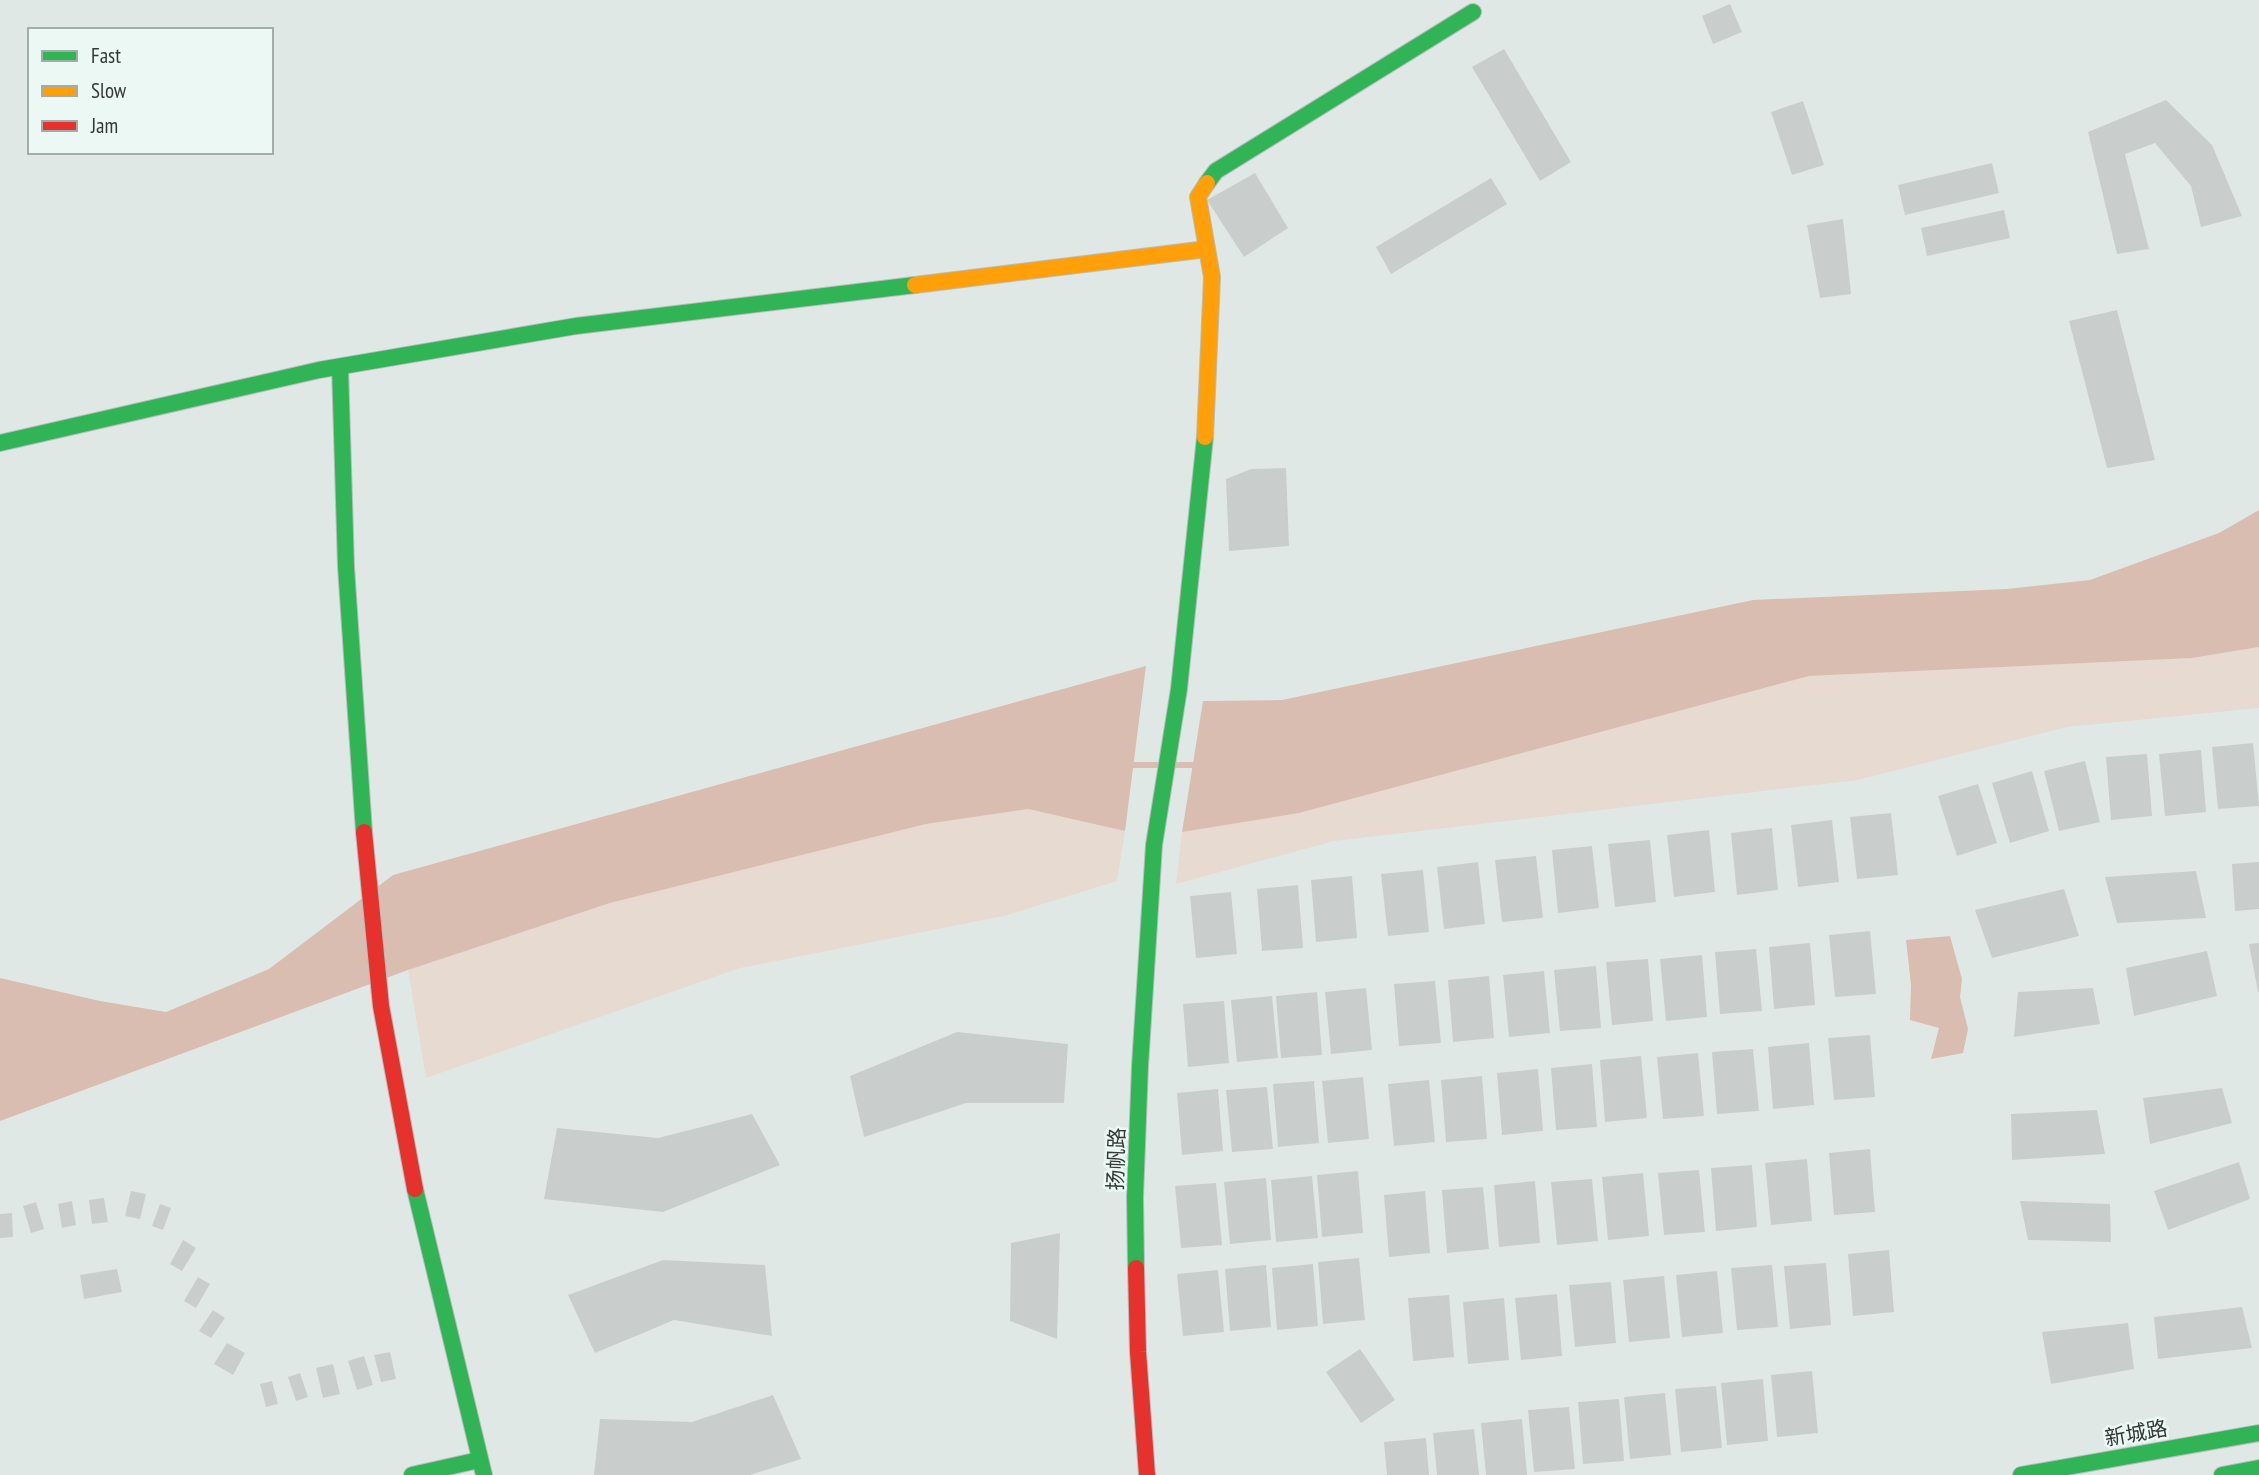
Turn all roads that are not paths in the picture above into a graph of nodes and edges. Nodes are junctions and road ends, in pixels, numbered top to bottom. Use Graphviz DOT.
graph roads {
  1 [pos="1473,12"];
  2 [pos="1207,249"];
  3 [pos="340,367"];
  4 [pos="0,443"];
  5 [pos="2259,1433"];
  6 [pos="482,1467"];
  7 [pos="2259,1468"];
  8 [pos="412,1475"];
  9 [pos="1147,1475"];
  10 [pos="2021,1475"];
  11 [pos="2222,1475"];
  1 -- 2 [label="street, 扬帆路"];
  2 -- 3 [label="street"];
  2 -- 9 [label="street, 扬帆路"];
  3 -- 4 [label="street"];
  3 -- 6 [label="street"];
  5 -- 10 [label="street, 新城路"];
  6 -- 8 [label="street"];
  7 -- 11 [label="street"];
}
